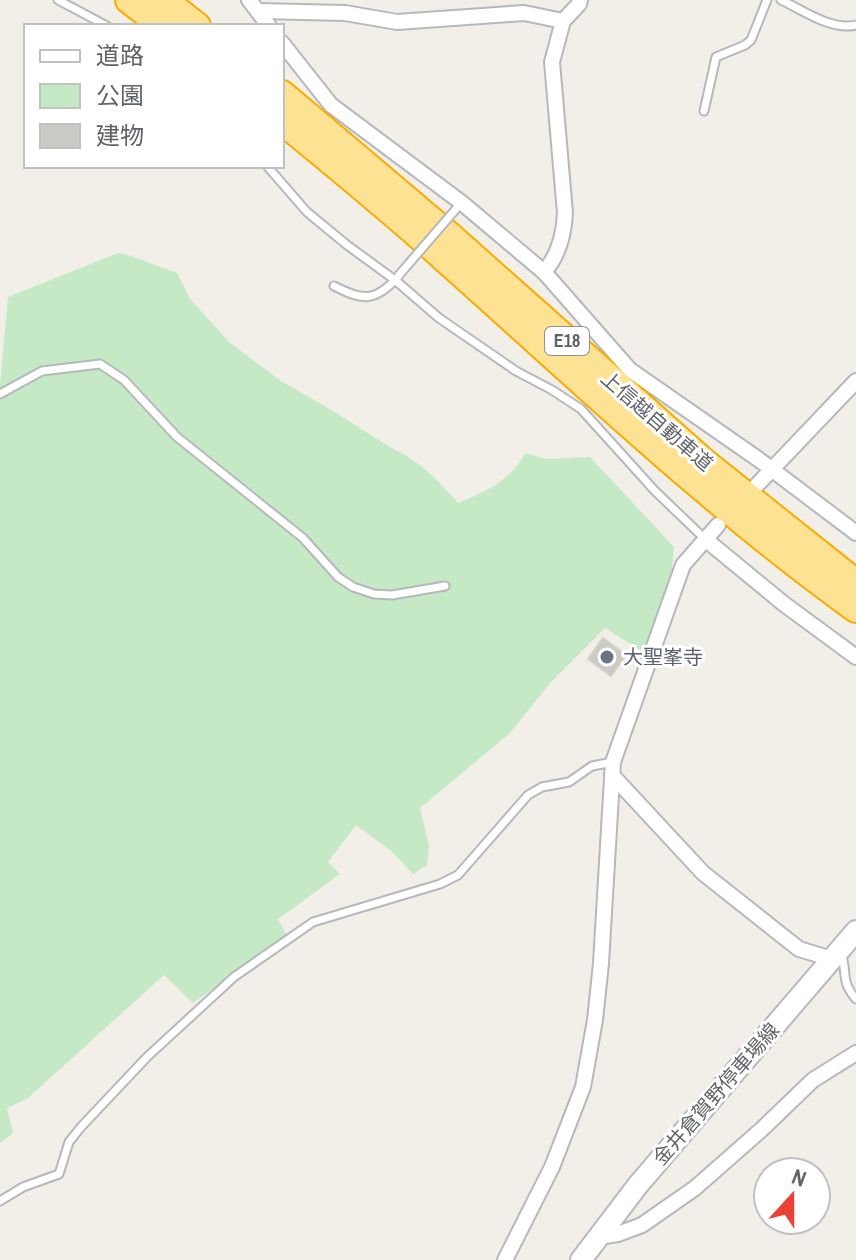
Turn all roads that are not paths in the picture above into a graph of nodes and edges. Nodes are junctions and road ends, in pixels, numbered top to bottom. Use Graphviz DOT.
graph roads {
  1 [pos="58,0"];
  2 [pos="129,0"];
  3 [pos="164,0"];
  4 [pos="580,0"];
  5 [pos="767,0"];
  6 [pos="781,0"];
  7 [pos="255,4"];
  8 [pos="563,21"];
  9 [pos="103,24"];
  10 [pos="160,24"];
  11 [pos="194,24"];
  12 [pos="268,24"];
  13 [pos="856,25"];
  14 [pos="284,46"];
  15 [pos="284,96"];
  16 [pos="704,111"];
  17 [pos="284,123"];
  18 [pos="269,168"];
  19 [pos="459,206"];
  20 [pos="544,272"];
  21 [pos="397,278"];
  22 [pos="334,286"];
  23 [pos="856,381"];
  24 [pos="0,394"];
  25 [pos="771,470"];
  26 [pos="756,486"];
  27 [pos="718,525"];
  28 [pos="856,533"];
  29 [pos="705,539"];
  30 [pos="856,583"];
  31 [pos="445,586"];
  32 [pos="856,609"];
  33 [pos="856,657"];
  34 [pos="612,769"];
  35 [pos="856,931"];
  36 [pos="836,954"];
  37 [pos="856,999"];
  38 [pos="856,1053"];
  39 [pos="0,1201"];
  40 [pos="598,1237"];
  41 [pos="505,1260"];
  42 [pos="581,1260"];
  1 -- 9 [label="lane"];
  2 -- 10 [label="highway"];
  3 -- 11 [label="highway"];
  4 -- 8 [label="street"];
  5 -- 16 [label="lane"];
  6 -- 13 [label="lane"];
  7 -- 8 [label="street"];
  7 -- 12 [label="street"];
  8 -- 20 [label="street"];
  14 -- 19 [label="street"];
  15 -- 30 [label="highway, 上信越自動車道 / E18"];
  17 -- 32 [label="highway, 上信越自動車道 / E18"];
  18 -- 21 [label="lane"];
  19 -- 20 [label="street"];
  19 -- 21 [label="lane, bridge"];
  20 -- 25 [label="street"];
  21 -- 22 [label="lane"];
  21 -- 29 [label="lane"];
  23 -- 25 [label="street"];
  24 -- 31 [label="lane"];
  25 -- 26 [label="street"];
  25 -- 28 [label="street"];
  27 -- 29 [label="street"];
  29 -- 33 [label="street"];
  29 -- 34 [label="street"];
  34 -- 36 [label="street"];
  34 -- 39 [label="lane"];
  34 -- 41 [label="street"];
  35 -- 36 [label="main road, 金井倉賀野停車場線"];
  36 -- 37 [label="lane"];
  36 -- 40 [label="main road, 金井倉賀野停車場線"];
  38 -- 40 [label="street"];
  40 -- 42 [label="main road, 金井倉賀野停車場線"];
}
